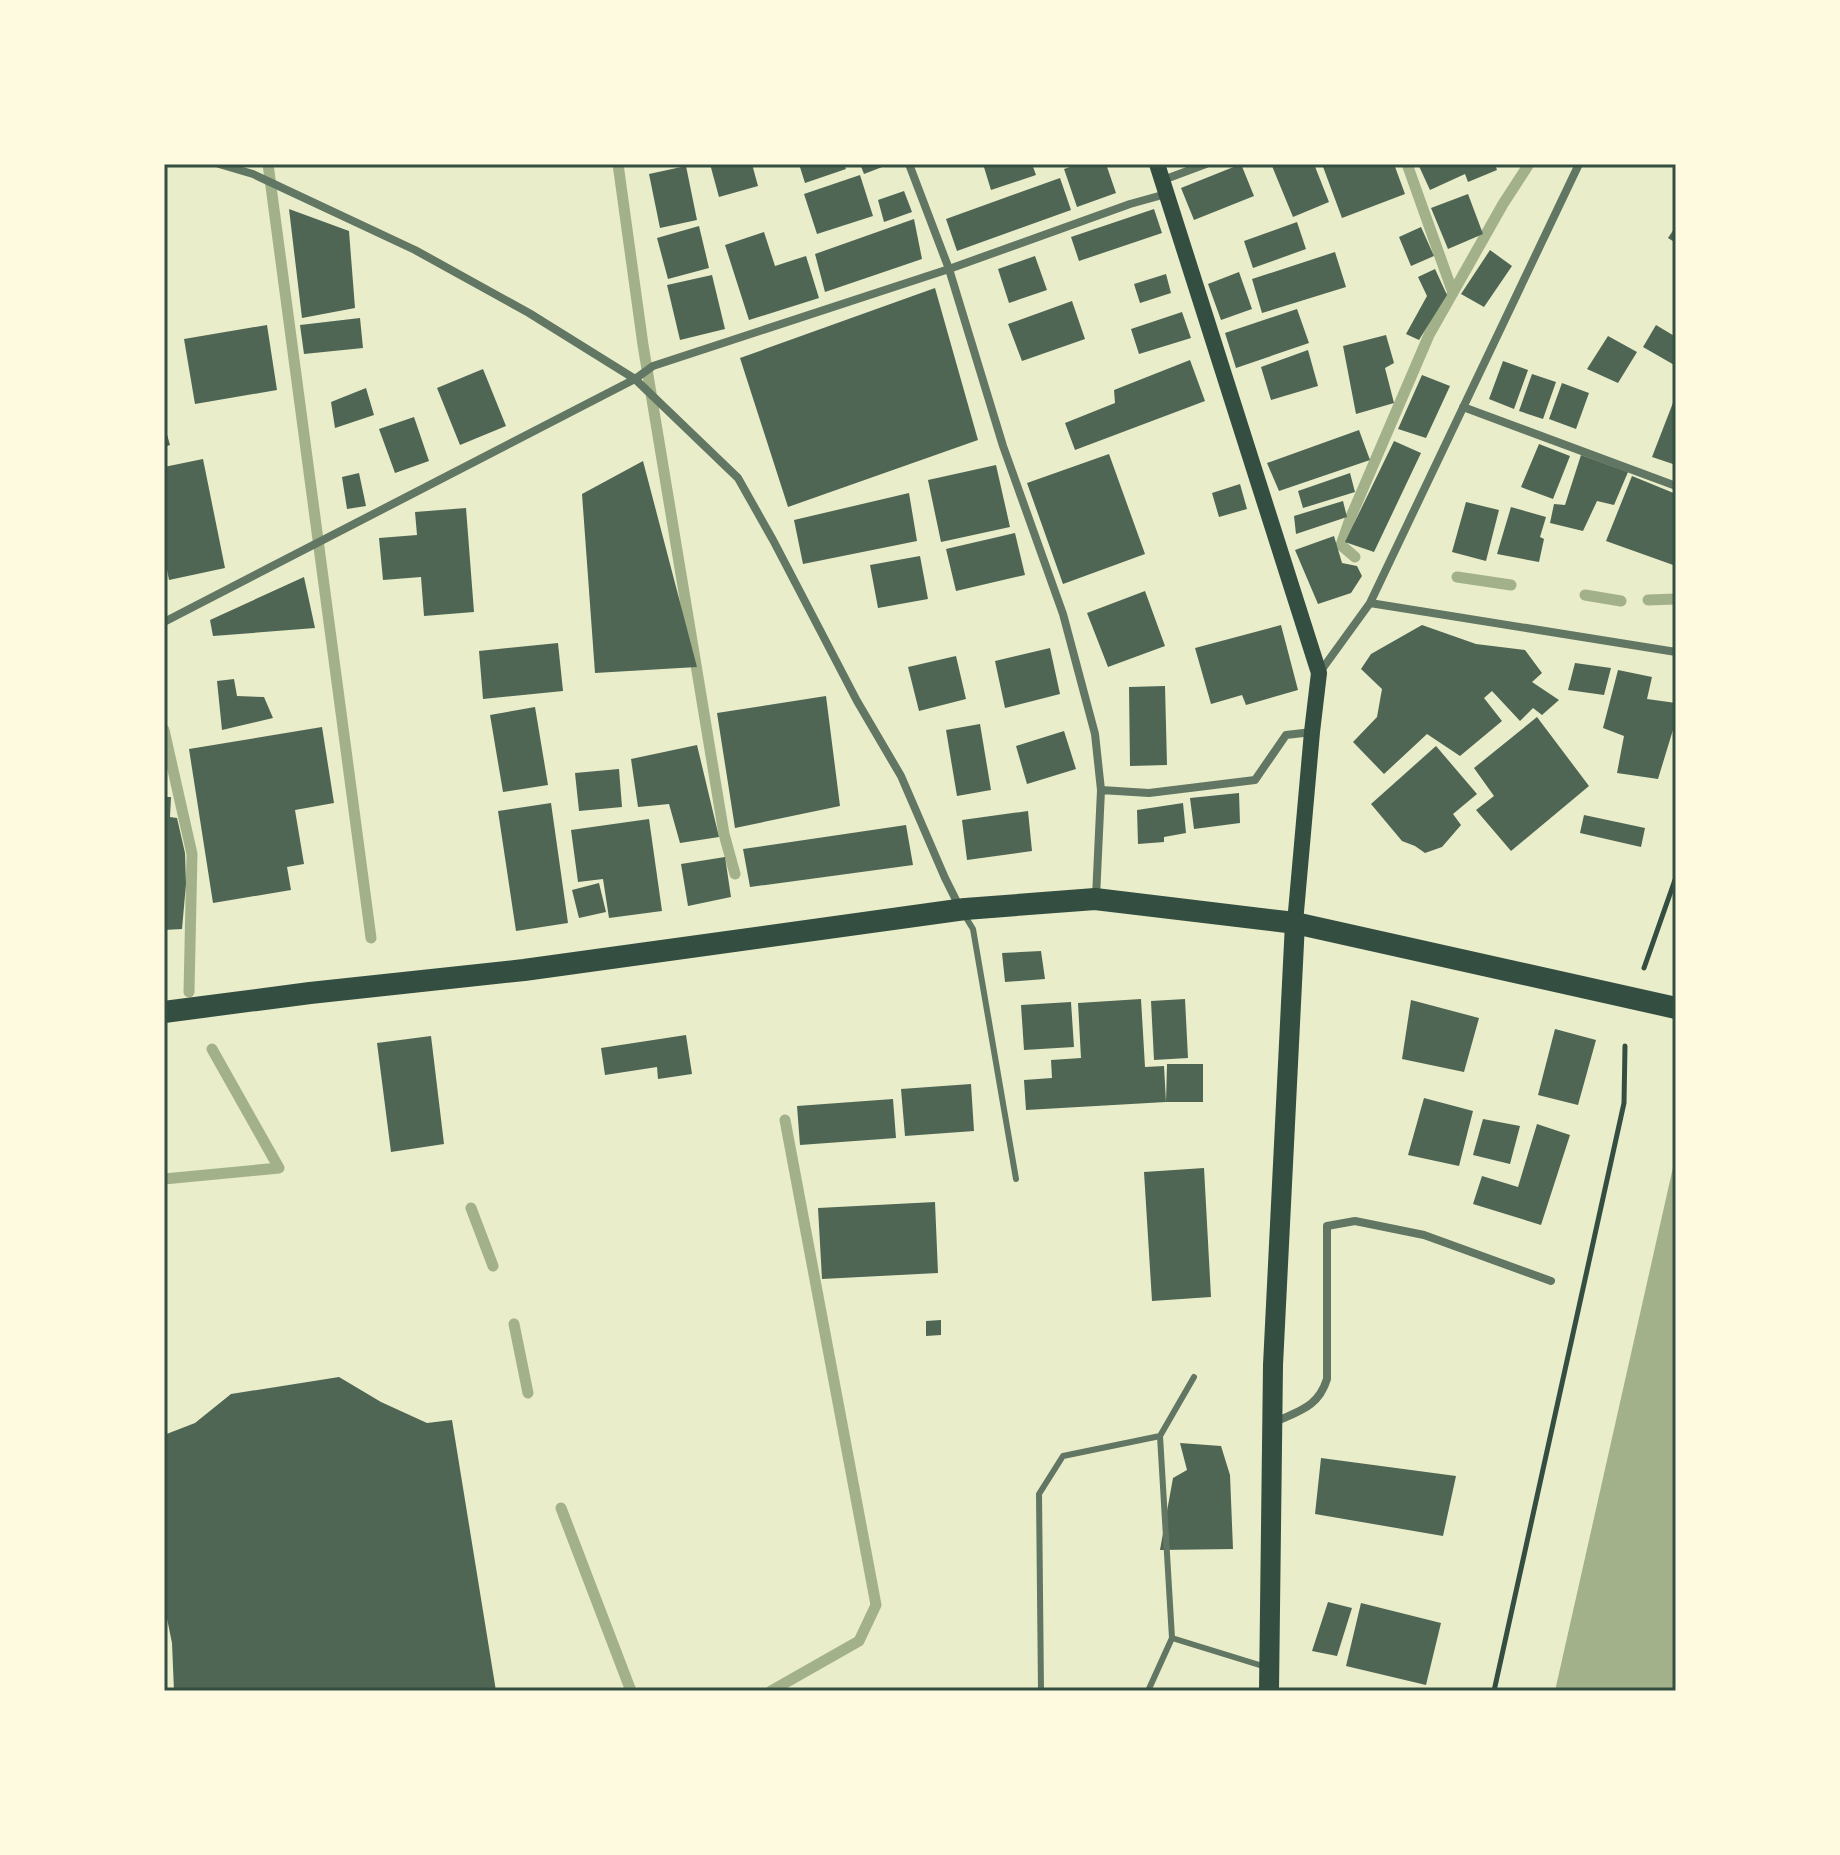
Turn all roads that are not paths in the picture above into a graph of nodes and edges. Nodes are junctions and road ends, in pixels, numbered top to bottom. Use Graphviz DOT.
graph roads {
  1 [pos="219,164"];
  2 [pos="909,164"];
  3 [pos="1206,164"];
  4 [pos="1579,164"];
  5 [pos="1162,179"];
  6 [pos="949,269"];
  7 [pos="635,379"];
  8 [pos="1463,407"];
  9 [pos="1676,486"];
  10 [pos="1370,603"];
  11 [pos="164,622"];
  12 [pos="1676,652"];
  13 [pos="1319,673"];
  14 [pos="1312,732"];
  15 [pos="1101,790"];
  16 [pos="1095,899"];
  17 [pos="961,909"];
  18 [pos="1295,923"];
  19 [pos="1676,1008"];
  20 [pos="164,1012"];
  21 [pos="1016,1179"];
  22 [pos="1551,1281"];
  23 [pos="1194,1377"];
  24 [pos="1272,1424"];
  25 [pos="1160,1436"];
  26 [pos="1172,1638"];
  27 [pos="1268,1668"];
  28 [pos="1041,1691"];
  29 [pos="1148,1691"];
  30 [pos="1269,1691"];
  1 -- 7 [label="street"];
  2 -- 6 [label="street"];
  3 -- 5 [label="street"];
  4 -- 8 [label="street"];
  5 -- 6 [label="street"];
  5 -- 13 [label="main road"];
  6 -- 7 [label="street"];
  6 -- 15 [label="street"];
  7 -- 11 [label="street"];
  7 -- 17 [label="street"];
  8 -- 9 [label="street"];
  8 -- 10 [label="street"];
  10 -- 12 [label="street"];
  10 -- 13 [label="street"];
  13 -- 14 [label="main road"];
  14 -- 15 [label="street"];
  14 -- 18 [label="main road"];
  15 -- 16 [label="street"];
  16 -- 17 [label="highway"];
  16 -- 18 [label="highway"];
  17 -- 20 [label="highway"];
  17 -- 21 [label="lane"];
  18 -- 19 [label="highway"];
  18 -- 24 [label="main road"];
  22 -- 24 [label="street"];
  23 -- 25 [label="lane"];
  24 -- 27 [label="main road"];
  25 -- 26 [label="lane"];
  25 -- 28 [label="lane"];
  26 -- 27 [label="lane"];
  26 -- 29 [label="lane"];
  27 -- 30 [label="main road"];
}
